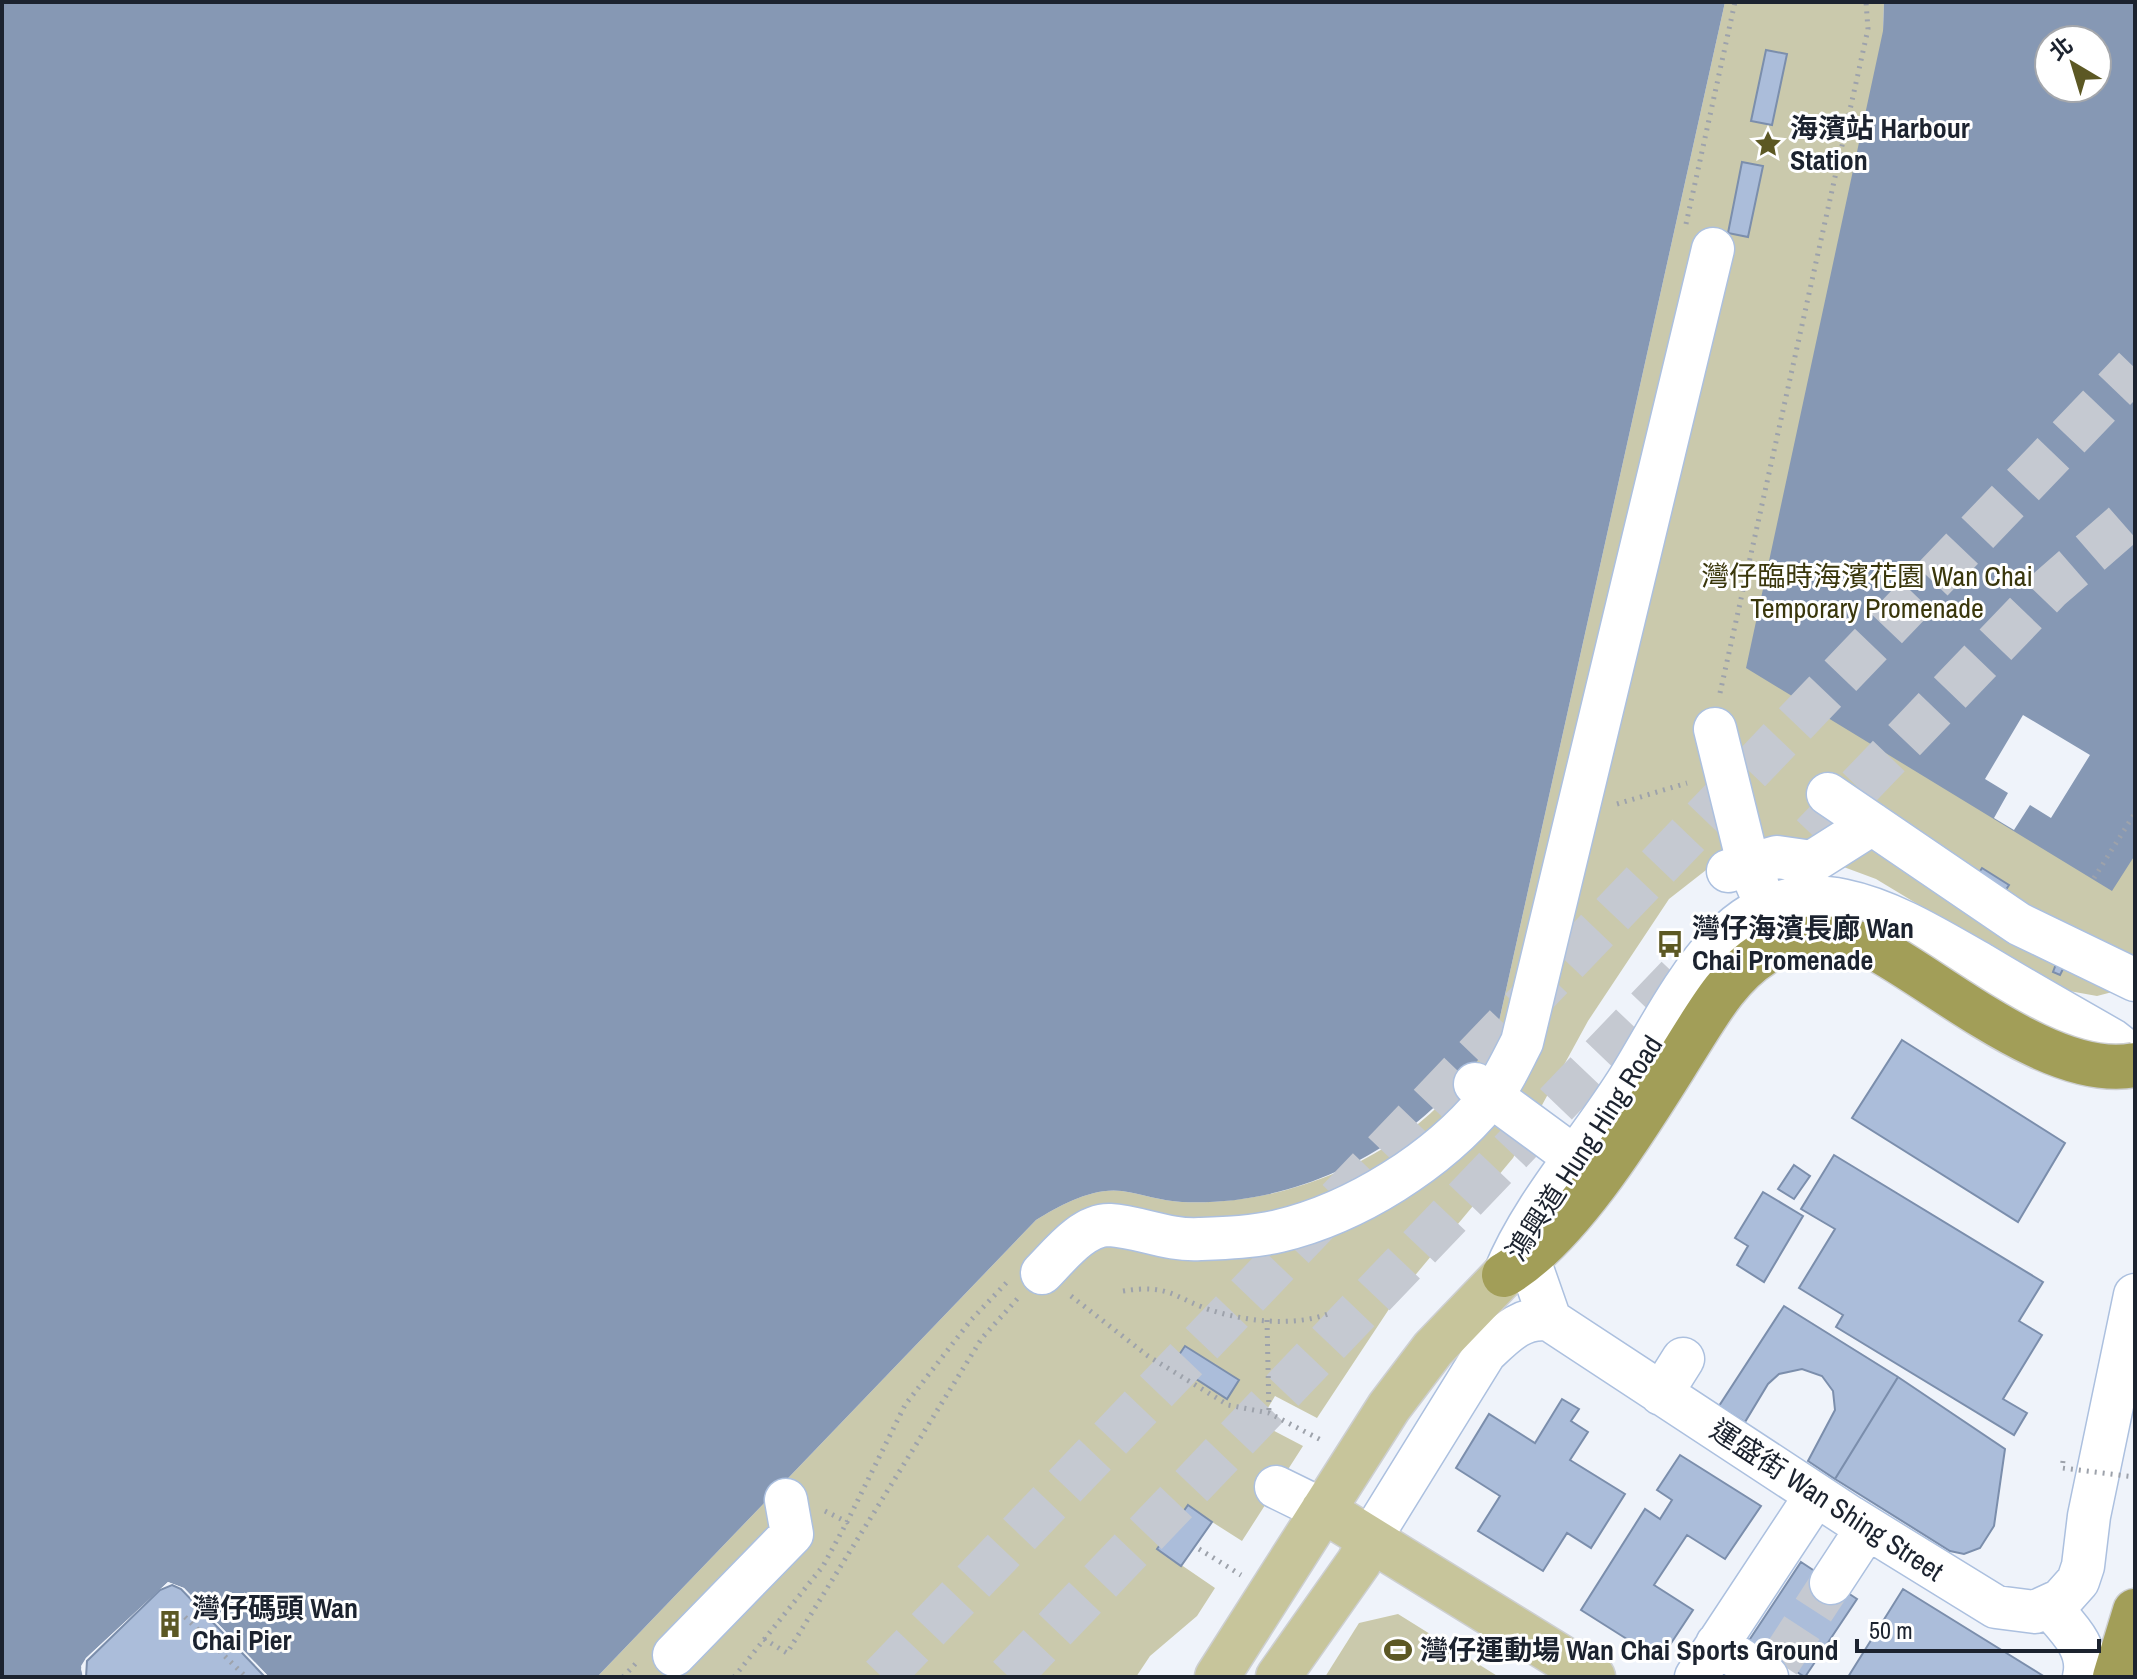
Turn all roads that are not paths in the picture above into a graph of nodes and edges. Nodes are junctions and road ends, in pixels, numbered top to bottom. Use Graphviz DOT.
graph roads {
  1 [pos="1699,238"];
  2 [pos="1717,712"];
  3 [pos="1828,794"];
  4 [pos="1872,824"];
  5 [pos="1738,867"];
  6 [pos="1767,908"];
  7 [pos="2135,980"];
  8 [pos="2135,1016"];
  9 [pos="2076,1019"];
  10 [pos="2135,1058"];
  11 [pos="2135,1065"];
  12 [pos="1483,1091"];
  13 [pos="1577,1159"];
  14 [pos="1517,1267"];
  15 [pos="1028,1275"];
  16 [pos="2135,1295"];
  17 [pos="1550,1320"];
  18 [pos="1683,1359"];
  19 [pos="1661,1394"];
  20 [pos="1276,1487"];
  21 [pos="1816,1495"];
  22 [pos="786,1500"];
  23 [pos="1867,1528"];
  24 [pos="1355,1530"];
  25 [pos="1831,1583"];
  26 [pos="2049,1606"];
  27 [pos="2135,1611"];
  28 [pos="679,1657"];
  29 [pos="1706,1660"];
  30 [pos="1771,1672"];
  31 [pos="1217,1677"];
  32 [pos="1278,1677"];
  33 [pos="1593,1677"];
  34 [pos="2084,1677"];
  35 [pos="2115,1677"];
  1 -- 12 [label="street"];
  2 -- 5 [label="street"];
  3 -- 4 [label="street"];
  4 -- 5 [label="street"];
  4 -- 7 [label="street"];
  5 -- 6 [label="street"];
  6 -- 9 [label="street, 鴻興道 Hung Hing Road"];
  6 -- 13 [label="street, 鴻興道 Hung Hing Road"];
  8 -- 9 [label="street, 鴻興道 Hung Hing Road"];
  9 -- 10 [label="street, 鴻興道 Hung Hing Road"];
  11 -- 14 [label="highway, bridge"];
  12 -- 13 [label="street"];
  12 -- 15 [label="street"];
  13 -- 14 [label="street, 鴻興道 Hung Hing Road"];
  14 -- 17 [label="street"];
  14 -- 24 [label="main road, 鴻興道 Hung Hing Road"];
  16 -- 26 [label="street"];
  17 -- 19 [label="street, 運盛街 Wan Shing Street"];
  17 -- 24 [label="street, 鴻興道 Hung Hing Road"];
  18 -- 19 [label="street"];
  19 -- 21 [label="street, 運盛街 Wan Shing Street"];
  20 -- 24 [label="street"];
  21 -- 23 [label="street, 運盛街 Wan Shing Street"];
  21 -- 29 [label="street"];
  22 -- 28 [label="street"];
  23 -- 25 [label="street"];
  23 -- 26 [label="street, 運盛街 Wan Shing Street"];
  24 -- 31 [label="main road, 鴻興道 Hung Hing Road"];
  24 -- 32 [label="main road, 鴻興道 Hung Hing Road"];
  24 -- 33 [label="main road"];
  26 -- 34 [label="street"];
  27 -- 35 [label="highway"];
  29 -- 30 [label="street"];
}
